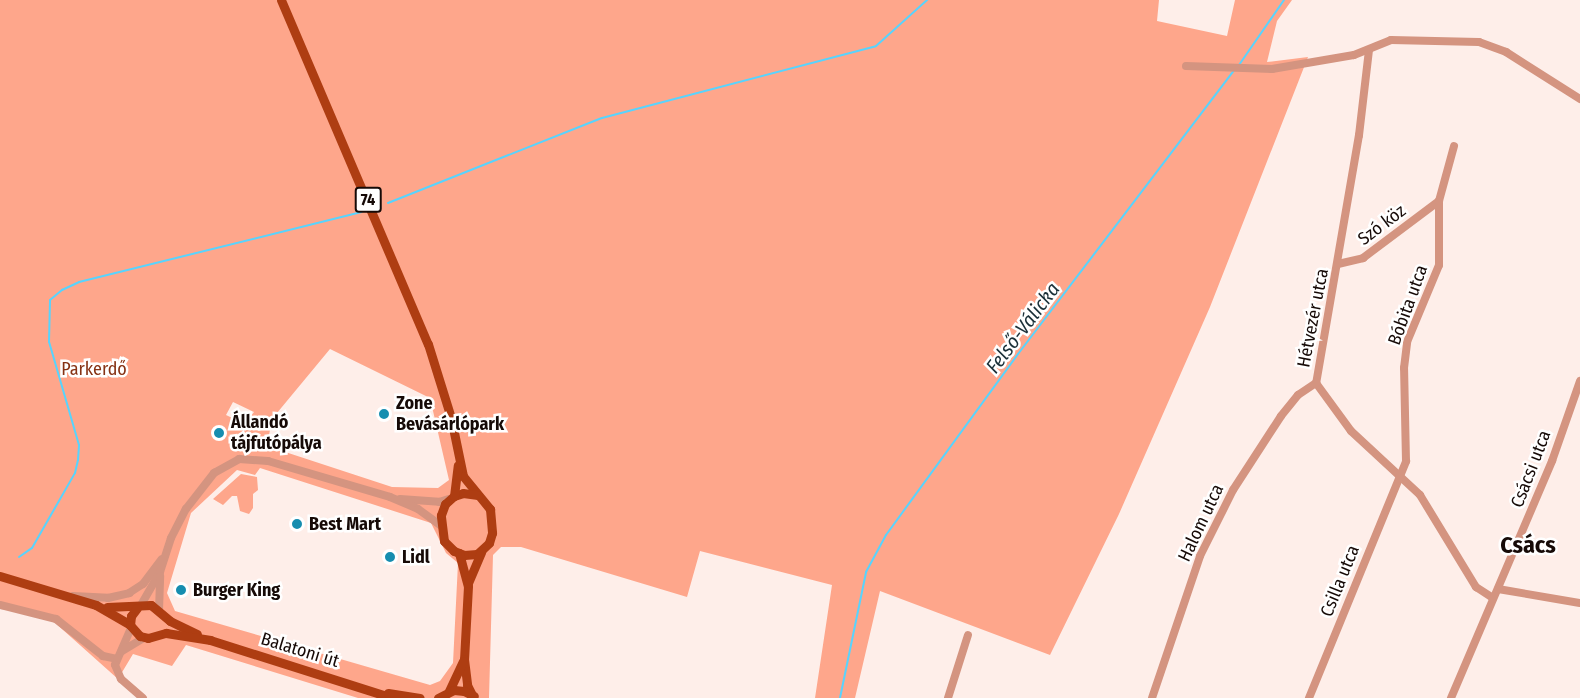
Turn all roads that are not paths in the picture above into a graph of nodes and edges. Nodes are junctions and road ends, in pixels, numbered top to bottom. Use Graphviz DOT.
graph roads {
  1 [pos="280,0"];
  2 [pos="1369,50"];
  3 [pos="1186,66"];
  4 [pos="1580,99"];
  5 [pos="1454,146"];
  6 [pos="1439,201"];
  7 [pos="1338,264"];
  8 [pos="1580,381"];
  9 [pos="1316,383"];
  10 [pos="458,460"];
  11 [pos="1400,476"];
  12 [pos="478,495"];
  13 [pos="390,497"];
  14 [pos="451,498"];
  15 [pos="441,526"];
  16 [pos="481,551"];
  17 [pos="166,553"];
  18 [pos="459,553"];
  19 [pos="160,572"];
  20 [pos="0,576"];
  21 [pos="468,586"];
  22 [pos="1498,589"];
  23 [pos="66,596"];
  24 [pos="1493,598"];
  25 [pos="1580,603"];
  26 [pos="0,605"];
  27 [pos="96,605"];
  28 [pos="139,607"];
  29 [pos="161,613"];
  30 [pos="131,626"];
  31 [pos="159,633"];
  32 [pos="968,635"];
  33 [pos="144,638"];
  34 [pos="210,640"];
  35 [pos="122,651"];
  36 [pos="117,659"];
  37 [pos="464,659"];
  38 [pos="449,691"];
  39 [pos="379,692"];
  40 [pos="474,696"];
  41 [pos="143,698"];
  42 [pos="393,698"];
  43 [pos="420,698"];
  44 [pos="438,698"];
  45 [pos="948,698"];
  46 [pos="1152,698"];
  47 [pos="1309,698"];
  48 [pos="1451,698"];
  1 -- 10 [label="main road, 74"];
  2 -- 3 [label="street"];
  2 -- 4 [label="street"];
  2 -- 7 [label="street, Hétvezér utca"];
  5 -- 6 [label="street, Bóbita utca"];
  6 -- 7 [label="street, Szó köz"];
  6 -- 11 [label="street, Bóbita utca"];
  7 -- 9 [label="street, Hétvezér utca"];
  8 -- 22 [label="street, Csácsi utca"];
  9 -- 11 [label="street, Hétvezér utca"];
  9 -- 46 [label="street, Halom utca"];
  10 -- 12 [label="main road, 74"];
  10 -- 14 [label="main road, 74"];
  11 -- 24 [label="street, Hétvezér utca"];
  11 -- 47 [label="street, Csilla utca"];
  12 -- 14 [label="main road"];
  12 -- 16 [label="main road, 74"];
  13 -- 14 [label="street"];
  13 -- 15 [label="street"];
  13 -- 17 [label="street"];
  14 -- 15 [label="main road, 74"];
  15 -- 18 [label="main road, 74"];
  16 -- 18 [label="main road"];
  16 -- 21 [label="main road, 74"];
  17 -- 19 [label="street"];
  17 -- 23 [label="street"];
  18 -- 21 [label="main road, 74"];
  19 -- 28 [label="street"];
  19 -- 29 [label="street"];
  20 -- 23 [label="main road, Balatoni út"];
  21 -- 37 [label="main road, 74"];
  22 -- 24 [label="street, Csácsi utca"];
  22 -- 25 [label="street"];
  23 -- 27 [label="main road, Balatoni út"];
  24 -- 48 [label="street, Csácsi utca"];
  26 -- 36 [label="street"];
  27 -- 28 [label="main road, Balatoni út"];
  27 -- 30 [label="main road, Balatoni út"];
  28 -- 29 [label="main road, Balatoni út"];
  28 -- 30 [label="main road"];
  29 -- 31 [label="main road"];
  29 -- 34 [label="main road, Balatoni út"];
  30 -- 33 [label="main road, Balatoni út"];
  30 -- 35 [label="street"];
  31 -- 33 [label="main road, Balatoni út"];
  31 -- 34 [label="main road, Balatoni út"];
  32 -- 45 [label="street"];
  33 -- 35 [label="street"];
  34 -- 39 [label="main road, Balatoni út"];
  35 -- 36 [label="street"];
  36 -- 41 [label="street"];
  37 -- 38 [label="main road, 74"];
  37 -- 40 [label="main road, 74"];
  38 -- 40 [label="main road, 74"];
  38 -- 44 [label="main road"];
  39 -- 42 [label="main road, Balatoni út"];
  39 -- 43 [label="main road, Balatoni út"];
}
